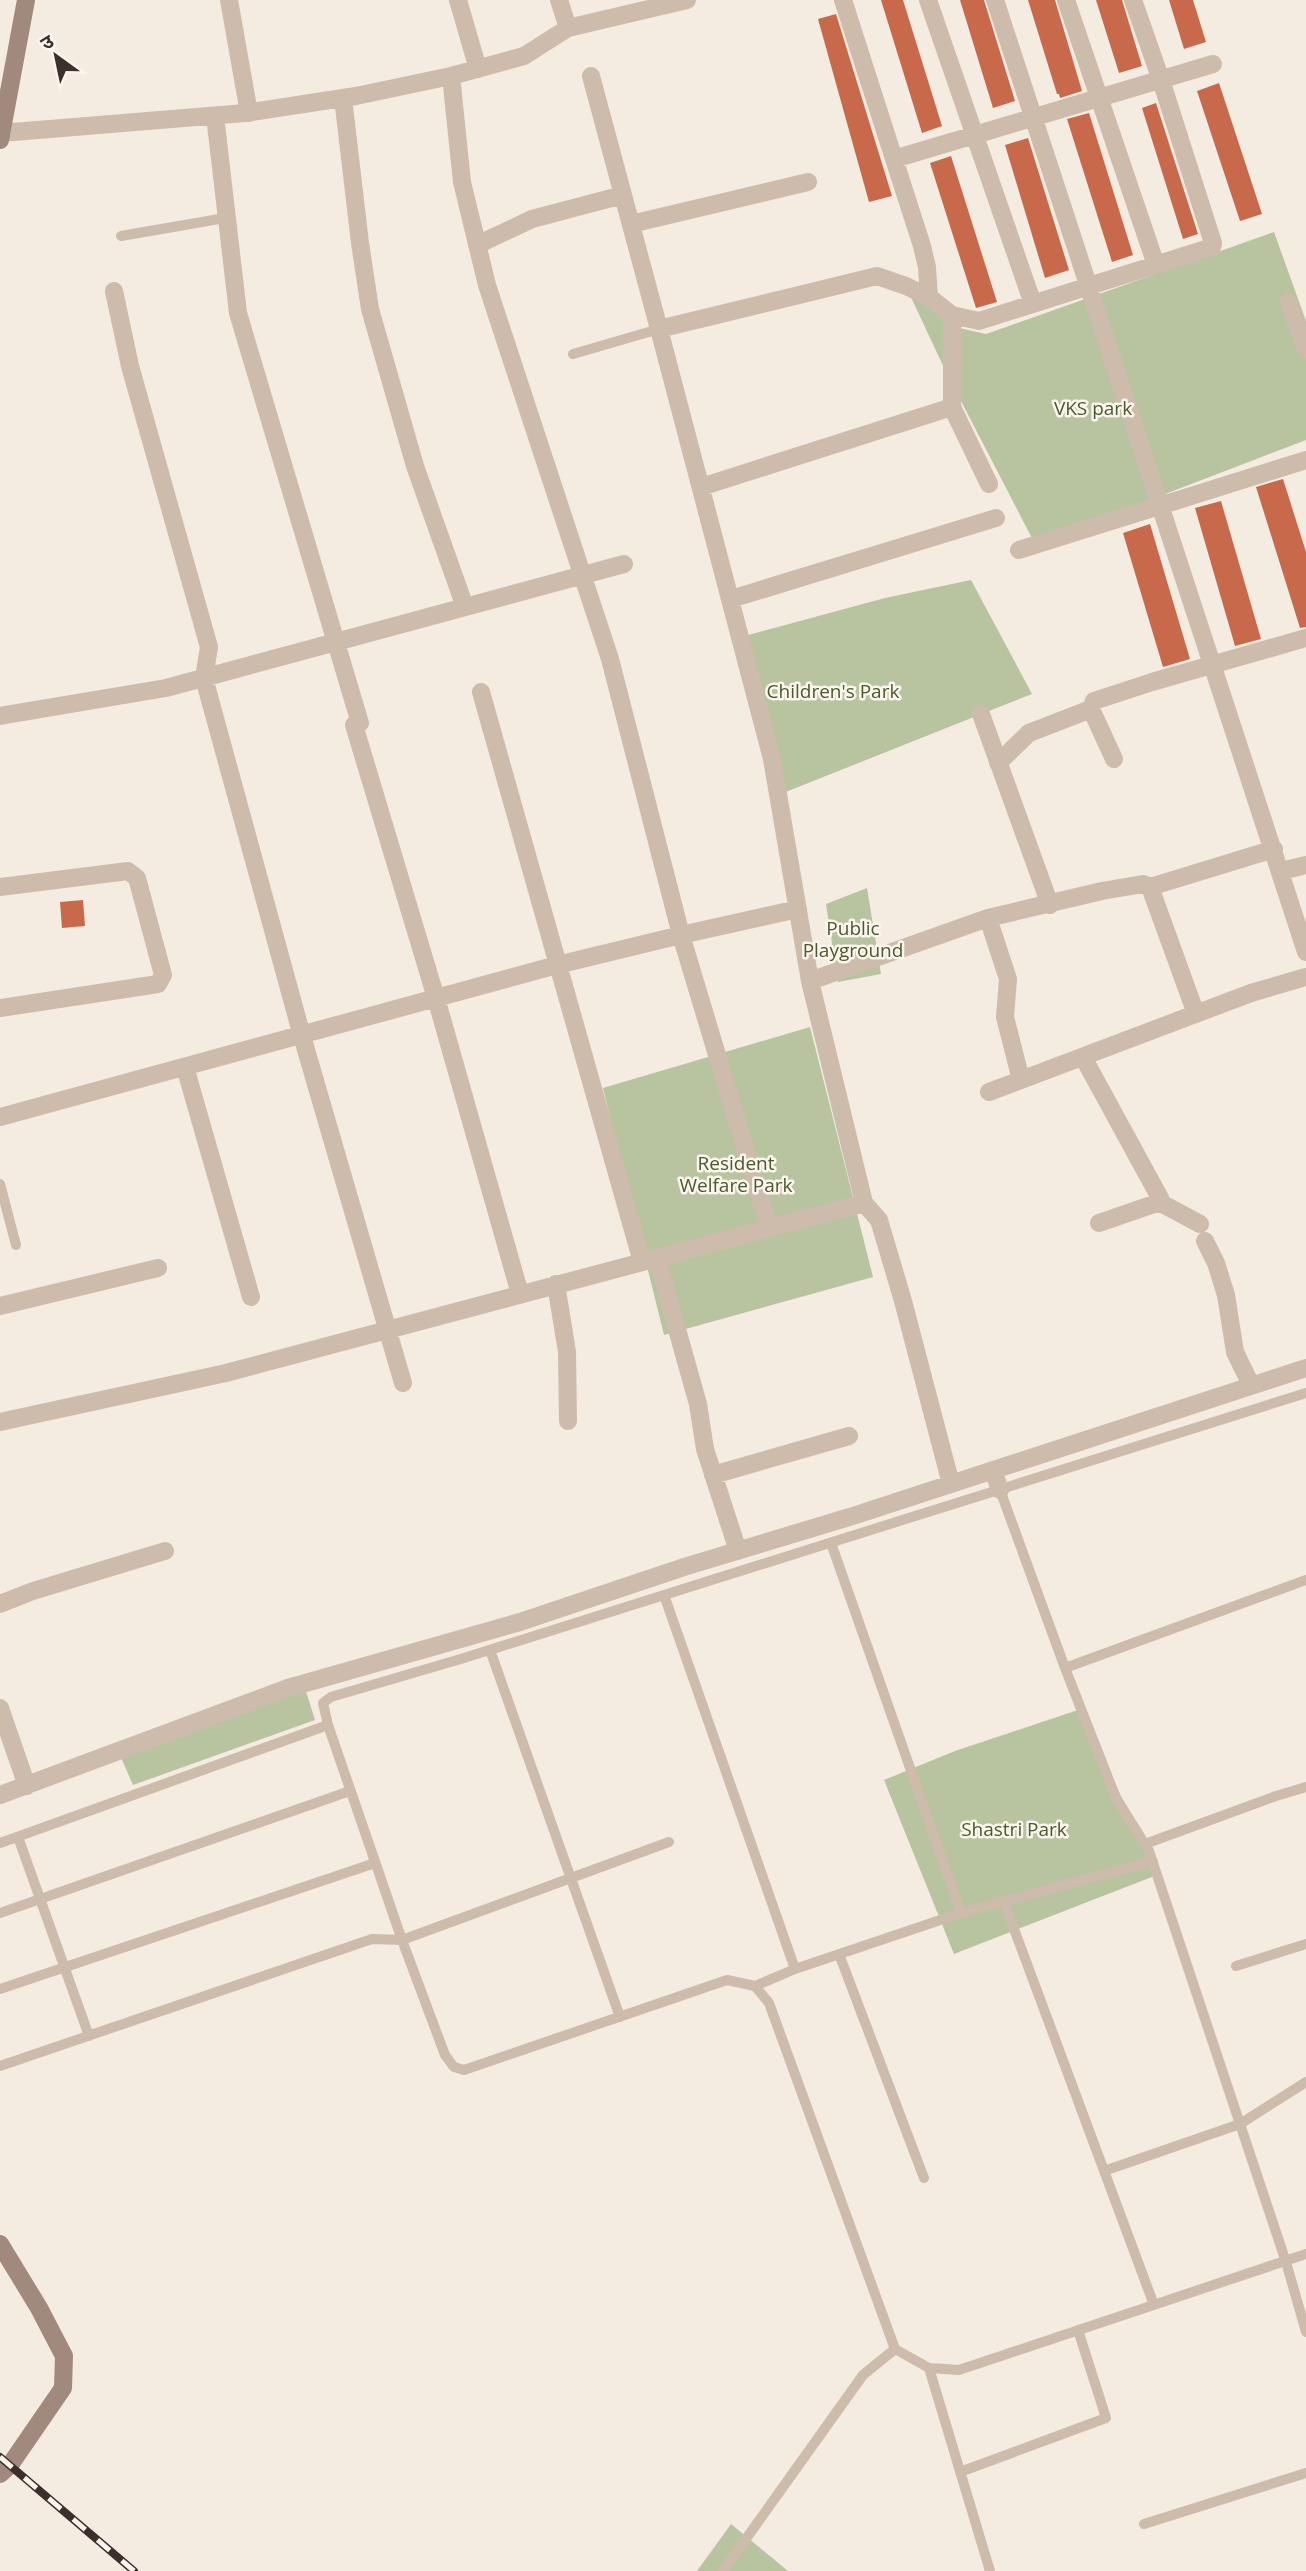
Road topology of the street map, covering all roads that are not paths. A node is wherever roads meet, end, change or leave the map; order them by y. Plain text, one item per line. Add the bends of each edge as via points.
1 (26, 0) edge
2 (229, 0) edge
3 (458, 0) edge
4 (559, 0) edge
5 (687, 0) edge
6 (843, 0) edge
7 (928, 0) edge
8 (995, 0) edge
9 (1066, 0) edge
10 (1133, 0) edge
11 (568, 28) junction
12 (1213, 64) dead end
13 (478, 69) junction
14 (452, 76) junction
15 (591, 76) dead end
16 (1161, 80) junction
17 (344, 99) junction
18 (1100, 99) junction
19 (248, 113) junction
20 (215, 116) junction
21 (1034, 117) junction
22 (974, 134) junction
23 (0, 136) edge
24 (894, 159) junction
25 (808, 182) dead end
26 (623, 195) junction
27 (225, 218) junction
28 (631, 224) junction
29 (121, 236) dead end
30 (477, 245) junction
31 (1156, 265) junction
32 (1089, 286) junction
33 (114, 291) dead end
34 (929, 297) junction
35 (1289, 302) dead end
36 (1033, 304) junction
37 (952, 315) junction
38 (660, 329) junction
39 (1306, 351) edge
40 (573, 354) dead end
41 (952, 407) junction
42 (1306, 460) edge
43 (989, 484) dead end
44 (701, 487) junction
45 (1161, 506) junction
46 (996, 518) dead end
47 (1019, 550) dead end
48 (624, 564) dead end
49 (584, 575) junction
50 (731, 599) junction
51 (465, 607) junction
52 (1306, 638) edge
53 (336, 642) junction
54 (1213, 664) junction
55 (204, 678) junction
56 (481, 692) dead end
57 (1091, 709) junction
58 (981, 714) dead end
59 (0, 716) edge
60 (1114, 759) dead end
61 (998, 763) junction
62 (1274, 849) junction
63 (1306, 865) edge
64 (1281, 871) junction
65 (0, 887) edge
66 (1150, 887) junction
67 (1050, 905) junction
68 (798, 909) junction
69 (988, 918) junction
70 (681, 936) junction
71 (1306, 952) edge
72 (557, 965) junction
73 (1306, 977) edge
74 (810, 981) junction
75 (436, 998) junction
76 (0, 1008) edge
77 (1196, 1014) junction
78 (302, 1036) junction
79 (1083, 1057) junction
80 (185, 1067) junction
81 (1021, 1080) junction
82 (989, 1091) dead end
83 (0, 1117) edge
84 (0, 1184) edge
85 (1159, 1202) junction
86 (864, 1203) junction
87 (1099, 1223) dead end
88 (769, 1228) junction
89 (16, 1245) dead end
90 (649, 1260) junction
91 (158, 1268) dead end
92 (556, 1284) junction
93 (520, 1294) junction
94 (251, 1297) dead end
95 (0, 1306) edge
96 (386, 1330) junction
97 (1306, 1367) edge
98 (402, 1382) dead end
99 (1251, 1385) junction
100 (1306, 1393) edge
101 (568, 1421) dead end
102 (0, 1422) edge
103 (849, 1436) dead end
104 (993, 1470) junction
105 (713, 1475) junction
106 (951, 1484) junction
107 (1000, 1490) junction
108 (831, 1544) junction
109 (165, 1551) dead end
110 (738, 1551) junction
111 (1306, 1580) edge
112 (664, 1595) junction
113 (0, 1604) edge
114 (490, 1650) junction
115 (1065, 1668) junction
116 (0, 1708) edge
117 (328, 1725) junction
118 (27, 1786) junction
119 (1306, 1787) edge
120 (351, 1791) junction
121 (0, 1795) edge
122 (18, 1837) junction
123 (668, 1842) dead end
124 (0, 1843) edge
125 (1145, 1844) junction
126 (1153, 1861) junction
127 (375, 1863) junction
128 (570, 1877) junction
129 (39, 1900) junction
130 (1004, 1902) junction
131 (0, 1913) edge
132 (961, 1913) junction
133 (402, 1940) junction
134 (1306, 1944) edge
135 (839, 1954) junction
136 (1236, 1966) dead end
137 (64, 1967) junction
138 (795, 1969) junction
139 (755, 1986) junction
140 (0, 1989) edge
141 (620, 2017) junction
142 (89, 2036) junction
143 (0, 2066) edge
144 (1306, 2082) edge
145 (1240, 2124) junction
146 (1104, 2171) junction
147 (924, 2178) dead end
148 (0, 2244) edge
149 (1306, 2254) edge
150 (1286, 2262) junction
151 (1154, 2305) junction
152 (1079, 2330) junction
153 (1306, 2332) edge
154 (895, 2349) junction
155 (929, 2368) junction
156 (961, 2472) junction
157 (1306, 2473) edge
158 (0, 2474) edge
159 (1144, 2524) dead end
160 (723, 2571) edge
161 (990, 2571) edge

1 - 23 main road
2 - 19 street
3 - 13 street
4 - 11 street
5 - 11 street
6 - 24 street
7 - 22 street
8 - 21 street
9 - 18 street
10 - 16 street
11 - 13 street via 524,56
12 - 16 street
13 - 14 street
14 - 17 street
14 - 30 street via 462,182
15 - 26 street
16 - 18 street
16 - 31 street via 1213,243 1205,250
17 - 19 street
17 - 51 street via 370,309 415,466
18 - 21 street
18 - 31 street
19 - 20 street
20 - 23 street
20 - 27 street
21 - 22 street
21 - 32 street
22 - 24 street
22 - 36 street
24 - 34 street via 922,246
25 - 28 street
26 - 28 street
26 - 30 street via 533,219
27 - 29 lane
27 - 53 street via 238,313
28 - 38 street
30 - 49 street
31 - 32 street
32 - 36 street
32 - 45 street
33 - 55 street via 130,366 209,647
34 - 37 street
34 - 38 street via 877,276
35 - 39 street
36 - 37 street via 979,321
37 - 41 street
38 - 40 lane
38 - 44 street
41 - 43 street
41 - 44 street
42 - 45 street
44 - 50 street
45 - 47 street
45 - 54 street
46 - 50 street
48 - 49 street
49 - 51 street
49 - 70 street via 611,659
50 - 68 street via 772,759
51 - 53 street
52 - 54 street
53 - 55 street
53 - 75 street
54 - 57 street via 1094,701
54 - 62 street
55 - 59 street
55 - 78 street
56 - 72 street
57 - 60 street
57 - 61 street via 1029,733
58 - 61 street
61 - 67 street
62 - 64 street
62 - 66 street
63 - 64 street
64 - 71 street
65 - 76 street via 133,873 163,975 158,984
66 - 67 street via 1143,884 1102,891
66 - 77 street
67 - 69 street
68 - 70 street
68 - 74 street
69 - 74 street
69 - 81 street via 1008,979 1005,1017
70 - 72 street
70 - 88 street
72 - 75 street
72 - 90 street
73 - 77 street
74 - 86 street
75 - 78 street
75 - 93 street
77 - 79 street
78 - 80 street
78 - 96 street
79 - 81 street
79 - 85 street via 1160,1195
80 - 83 street
80 - 94 street
81 - 82 street
84 - 89 lane
85 - 87 street
85 - 99 street via 1203,1232 1226,1295 1234,1352
86 - 88 street
86 - 106 street via 879,1220
88 - 90 street
90 - 92 street
90 - 105 street via 698,1404
91 - 95 street
92 - 93 street
92 - 101 street via 568,1352
93 - 96 street
96 - 98 street
96 - 102 street via 226,1373
97 - 99 street
99 - 104 street
100 - 107 lane
103 - 105 street
104 - 106 street
104 - 107 street
105 - 110 street
106 - 110 street
107 - 108 lane
107 - 115 lane
108 - 112 lane
108 - 132 lane
109 - 113 street
110 - 118 street via 520,1622 288,1688
111 - 115 lane
112 - 114 lane
112 - 138 lane
114 - 117 lane via 331,1697 323,1703
114 - 128 lane
115 - 125 lane via 1116,1798
116 - 118 street
117 - 120 lane
117 - 122 lane
118 - 121 street
119 - 125 lane
120 - 127 lane
120 - 129 lane
122 - 124 lane
122 - 129 lane
123 - 128 lane
125 - 126 lane
126 - 130 lane
126 - 145 lane
127 - 133 lane
127 - 137 lane
128 - 133 lane
128 - 141 lane
129 - 131 lane
129 - 137 lane
130 - 132 lane
130 - 146 lane
132 - 135 lane
133 - 141 lane via 445,2055 454,2067 464,2070
133 - 142 lane via 372,1939
134 - 136 lane
135 - 138 lane
135 - 147 lane
137 - 140 lane
137 - 142 lane
138 - 139 lane
139 - 141 lane via 727,1980
139 - 154 lane via 769,2003
142 - 143 lane
144 - 145 lane
145 - 146 lane
145 - 150 lane
146 - 151 lane
148 - 158 main road via 64,2356 63,2388
149 - 150 lane
150 - 151 lane
150 - 153 lane
151 - 152 lane
152 - 155 lane via 959,2370
152 - 156 lane via 1106,2417
154 - 155 lane
154 - 160 lane via 863,2375
155 - 156 lane
156 - 161 lane
157 - 159 lane

